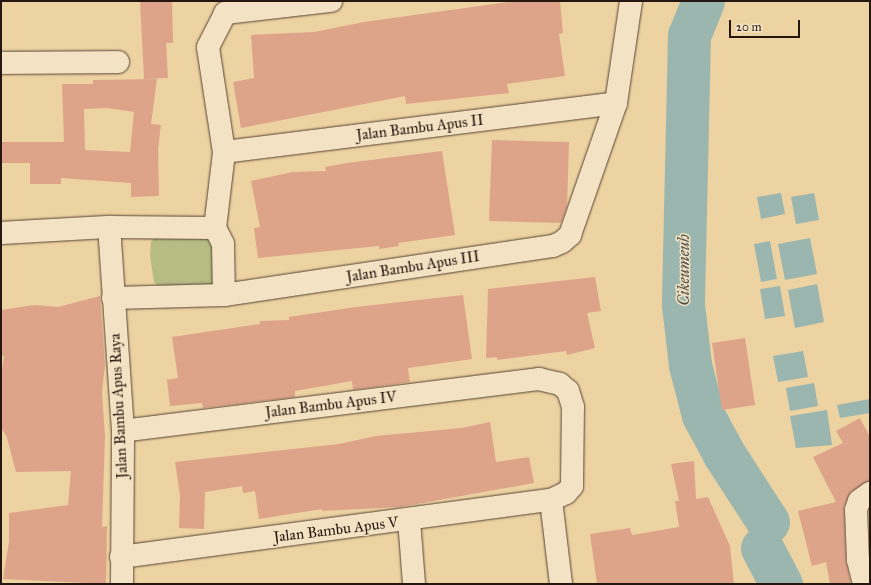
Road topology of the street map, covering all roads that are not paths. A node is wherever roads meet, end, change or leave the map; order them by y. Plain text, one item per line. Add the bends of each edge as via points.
1 (331, 1) edge
2 (631, 1) edge
3 (118, 62) dead end
4 (1, 63) edge
5 (616, 103) junction
6 (224, 152) junction
7 (109, 227) junction
8 (215, 228) junction
9 (1, 233) edge
10 (224, 295) junction
11 (113, 298) junction
12 (123, 431) junction
13 (870, 493) edge
14 (551, 500) junction
15 (410, 520) junction
16 (122, 557) junction
17 (122, 584) edge
18 (414, 584) edge
19 (561, 584) edge
20 (864, 584) edge

1 - 6 street via 226,13 208,47
2 - 5 street, Jalan Bambu Apus III
3 - 4 street
5 - 6 street, Jalan Bambu Apus II
5 - 10 street, Jalan Bambu Apus III via 570,235 562,242 553,246
6 - 8 street
7 - 8 street
7 - 9 street
7 - 11 street, Jalan Bambu Apus Raya
8 - 10 street via 223,244
10 - 11 street, Jalan Bambu Apus III
11 - 12 street, Jalan Bambu Apus Raya
12 - 14 street, Jalan Bambu Apus IV via 539,379 560,384 568,391 574,407 572,486 566,493
12 - 16 street, Jalan Bambu Apus Raya
13 - 20 street via 859,501 856,510 858,560
14 - 15 street, Jalan Bambu Apus V
14 - 19 street
15 - 16 street, Jalan Bambu Apus V
15 - 18 street
16 - 17 street, Jalan Bambu Apus Raya

